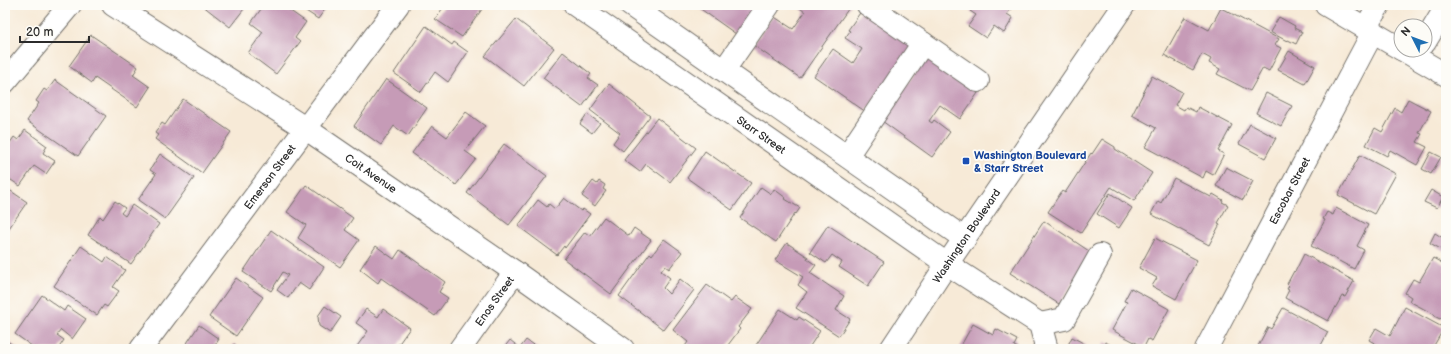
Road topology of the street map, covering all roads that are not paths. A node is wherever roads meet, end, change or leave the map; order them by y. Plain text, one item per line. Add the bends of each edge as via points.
1 (70, 5) edge
2 (113, 5) edge
3 (398, 5) edge
4 (575, 5) edge
5 (630, 5) edge
6 (768, 5) edge
7 (868, 5) edge
8 (1124, 5) edge
9 (1326, 5) edge
10 (1379, 5) edge
11 (1446, 7) edge
12 (1433, 24) edge
13 (1369, 30) junction
14 (1393, 41) edge
15 (923, 43) junction
16 (1424, 58) edge
17 (724, 70) junction
18 (1446, 75) edge
19 (978, 81) dead end
20 (5, 82) edge
21 (305, 128) junction
22 (848, 156) junction
23 (965, 239) junction
24 (1100, 255) dead end
25 (947, 264) junction
26 (515, 272) junction
27 (1040, 324) junction
28 (141, 349) edge
29 (460, 349) edge
30 (622, 349) edge
31 (891, 349) edge
32 (1044, 349) edge
33 (1206, 349) edge

1 - 20 street
2 - 21 street, Coit Avenue
3 - 21 street, Emerson Street
4 - 25 street, Starr Street
5 - 17 street
6 - 17 street
7 - 15 street
8 - 23 street, Washington Boulevard
9 - 13 street
10 - 13 street, Escobar Street
11 - 12 street
13 - 14 street
13 - 33 street, Escobar Street
15 - 19 street
15 - 22 street
16 - 18 street
17 - 22 street
21 - 26 street, Coit Avenue
21 - 28 street, Emerson Street
22 - 23 street
23 - 25 street, Washington Boulevard
24 - 27 street via 1064,319
25 - 27 street, Starr Street
25 - 31 street, Washington Boulevard
26 - 29 street, Enos Street
26 - 30 street, Coit Avenue
27 - 32 street via 1046,346

